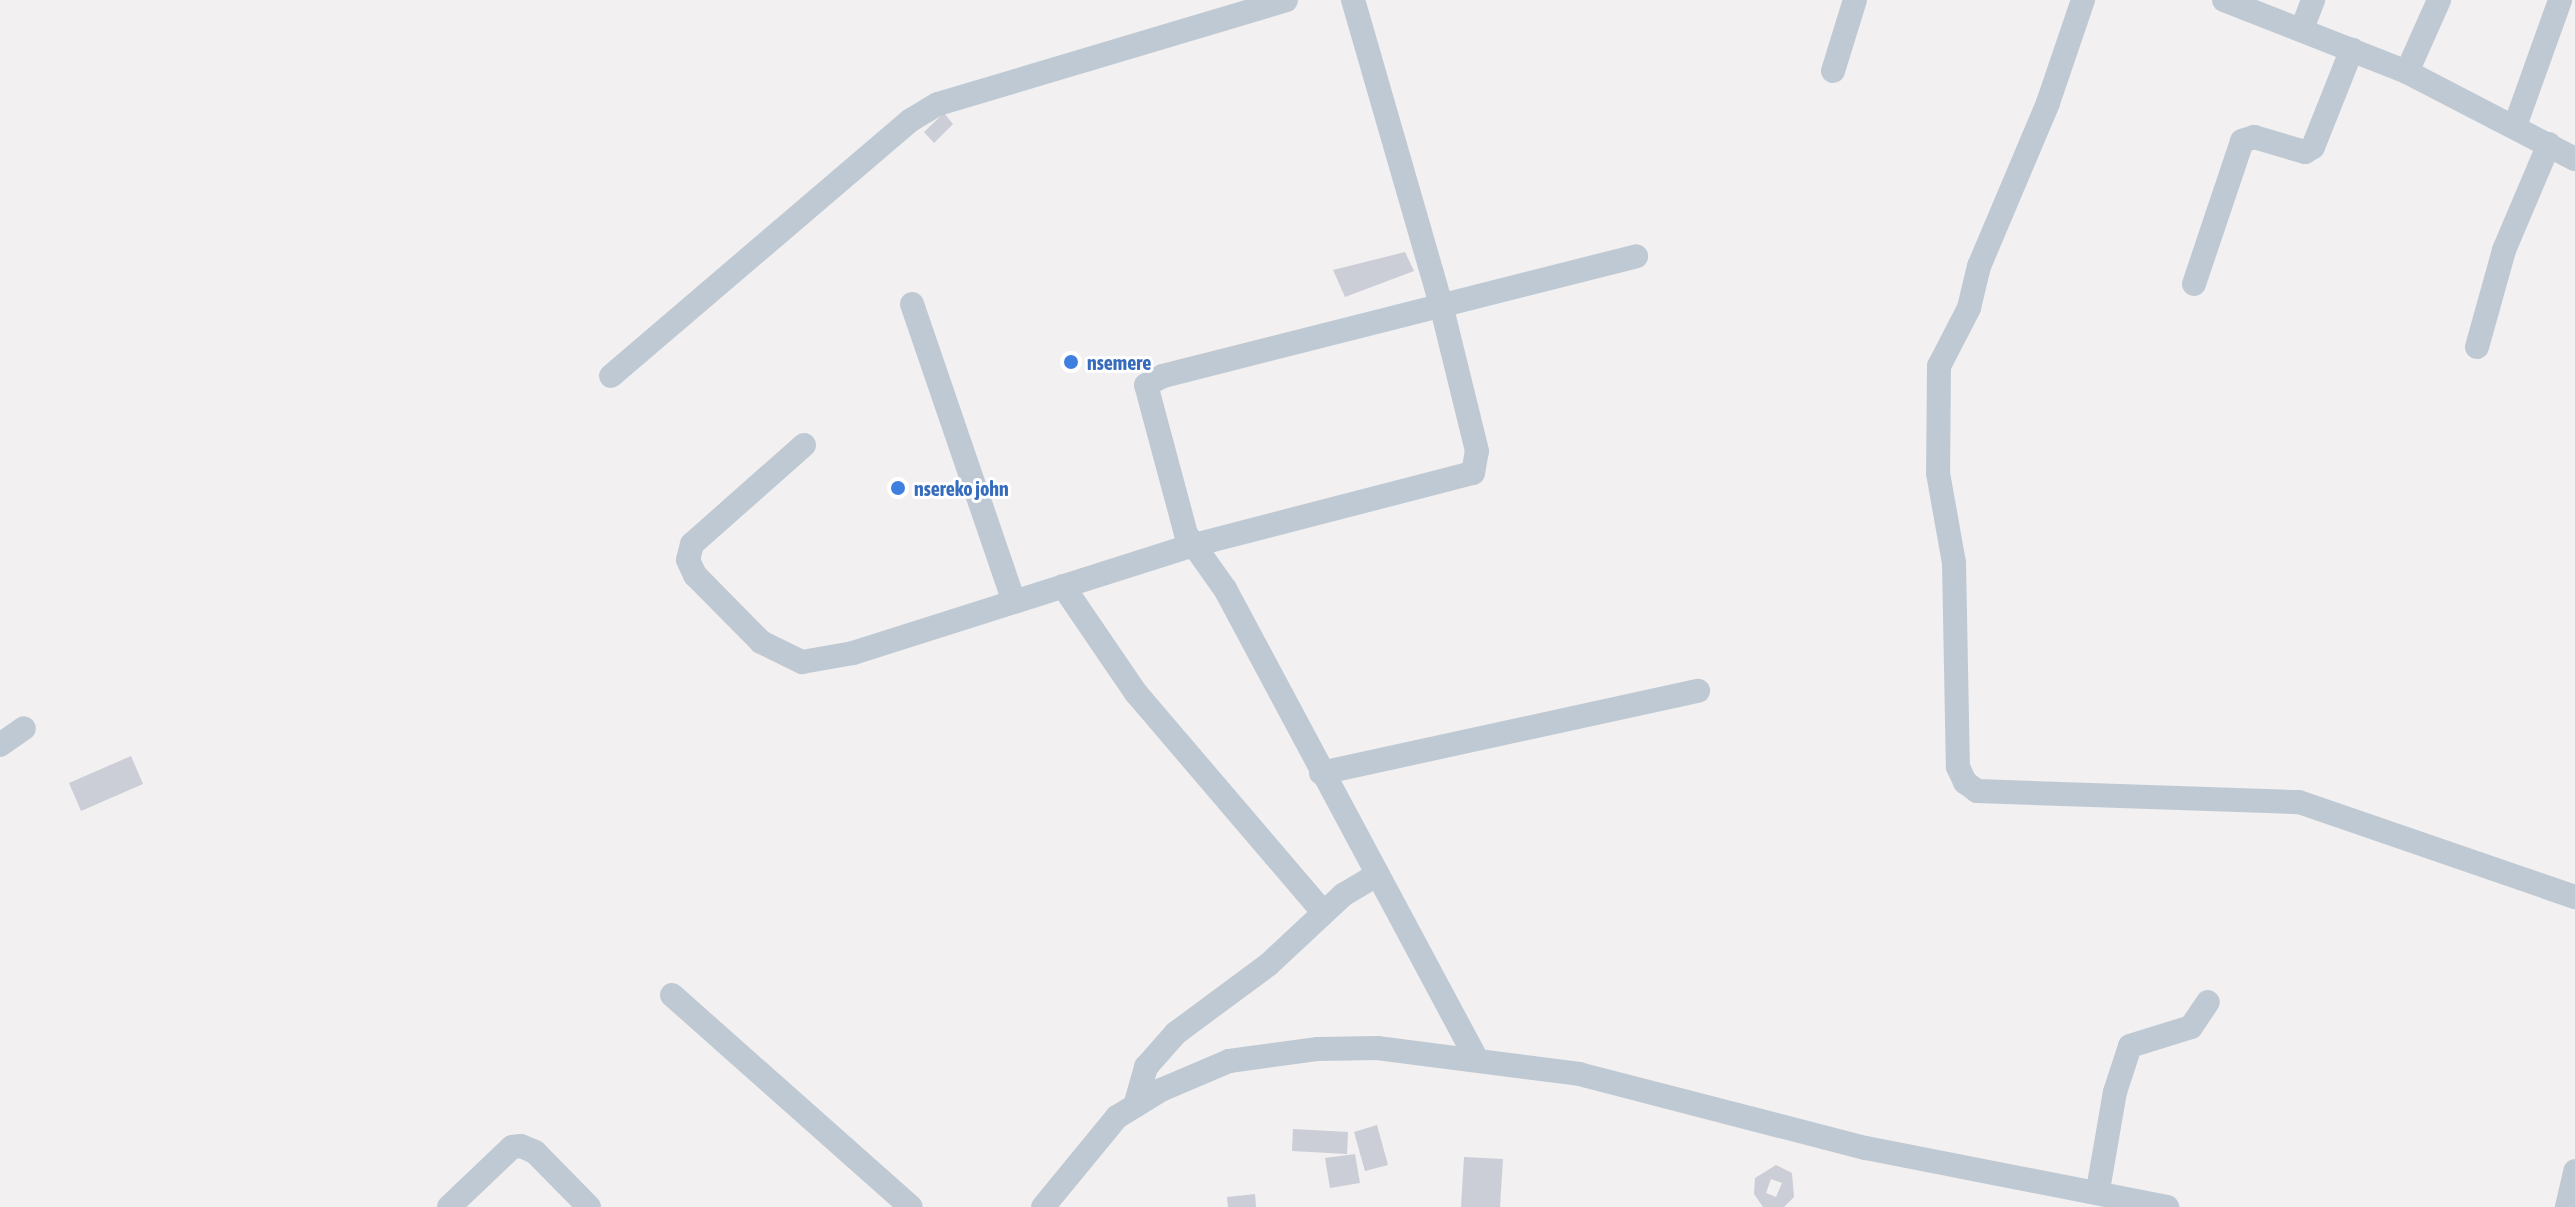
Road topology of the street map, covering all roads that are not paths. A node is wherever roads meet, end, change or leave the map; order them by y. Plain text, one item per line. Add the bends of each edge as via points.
1 (1286, 0) edge
2 (1353, 0) edge
3 (1855, 0) edge
4 (2083, 0) edge
5 (2224, 0) edge
6 (2313, 0) edge
7 (2439, 0) edge
8 (2560, 0) edge
9 (2302, 29) junction
10 (2352, 49) junction
11 (1833, 71) dead end
12 (2407, 72) junction
13 (2515, 126) junction
14 (2549, 144) junction
15 (2575, 159) edge
16 (1636, 256) dead end
17 (2194, 284) dead end
18 (912, 304) dead end
19 (1442, 308) junction
20 (2477, 347) dead end
21 (611, 376) dead end
22 (804, 445) dead end
23 (1194, 545) junction
24 (1063, 586) junction
25 (1014, 602) junction
26 (1698, 691) dead end
27 (24, 728) dead end
28 (0, 745) edge
29 (1321, 773) junction
30 (1376, 875) junction
31 (2575, 897) edge
32 (1323, 912) junction
33 (672, 995) dead end
34 (2208, 1002) dead end
35 (1476, 1058) junction
36 (1135, 1106) junction
37 (2575, 1171) edge
38 (2098, 1190) junction
39 (449, 1207) edge
40 (589, 1207) edge
41 (911, 1207) edge
42 (1043, 1207) edge
43 (2167, 1207) edge
44 (2567, 1207) edge

1 - 21 street via 938,104 911,120
2 - 19 street
3 - 11 street
4 - 31 street via 2048,103 1979,266 1969,308 1939,366 1938,473 1954,563 1958,767 1965,782 1977,791 2299,802
5 - 9 street
6 - 9 street
7 - 12 street
8 - 13 street
9 - 10 street
10 - 12 street
10 - 17 street via 2313,147 2305,152 2254,137 2242,141
12 - 13 street
13 - 14 street
14 - 15 street
14 - 20 street via 2504,250
16 - 19 street
18 - 25 street
19 - 23 street via 1477,451 1473,473
19 - 23 street via 1163,376 1146,385 1179,517
22 - 25 street via 689,552 695,575 761,642 802,662 826,660
23 - 24 street
23 - 29 street via 1225,589
24 - 25 street
24 - 32 street via 1136,693
26 - 29 street
27 - 28 street
29 - 30 street
30 - 32 street
30 - 35 street
32 - 36 street via 1268,965 1159,1050 1140,1080
33 - 41 street
34 - 38 street via 2191,1027 2130,1046 2115,1092
35 - 36 street via 1377,1048 1269,1053 1229,1061
35 - 38 street via 1579,1074 1866,1148
36 - 42 street via 1105,1129
37 - 44 street
38 - 43 street
39 - 40 street via 512,1147 521,1146 535,1152

